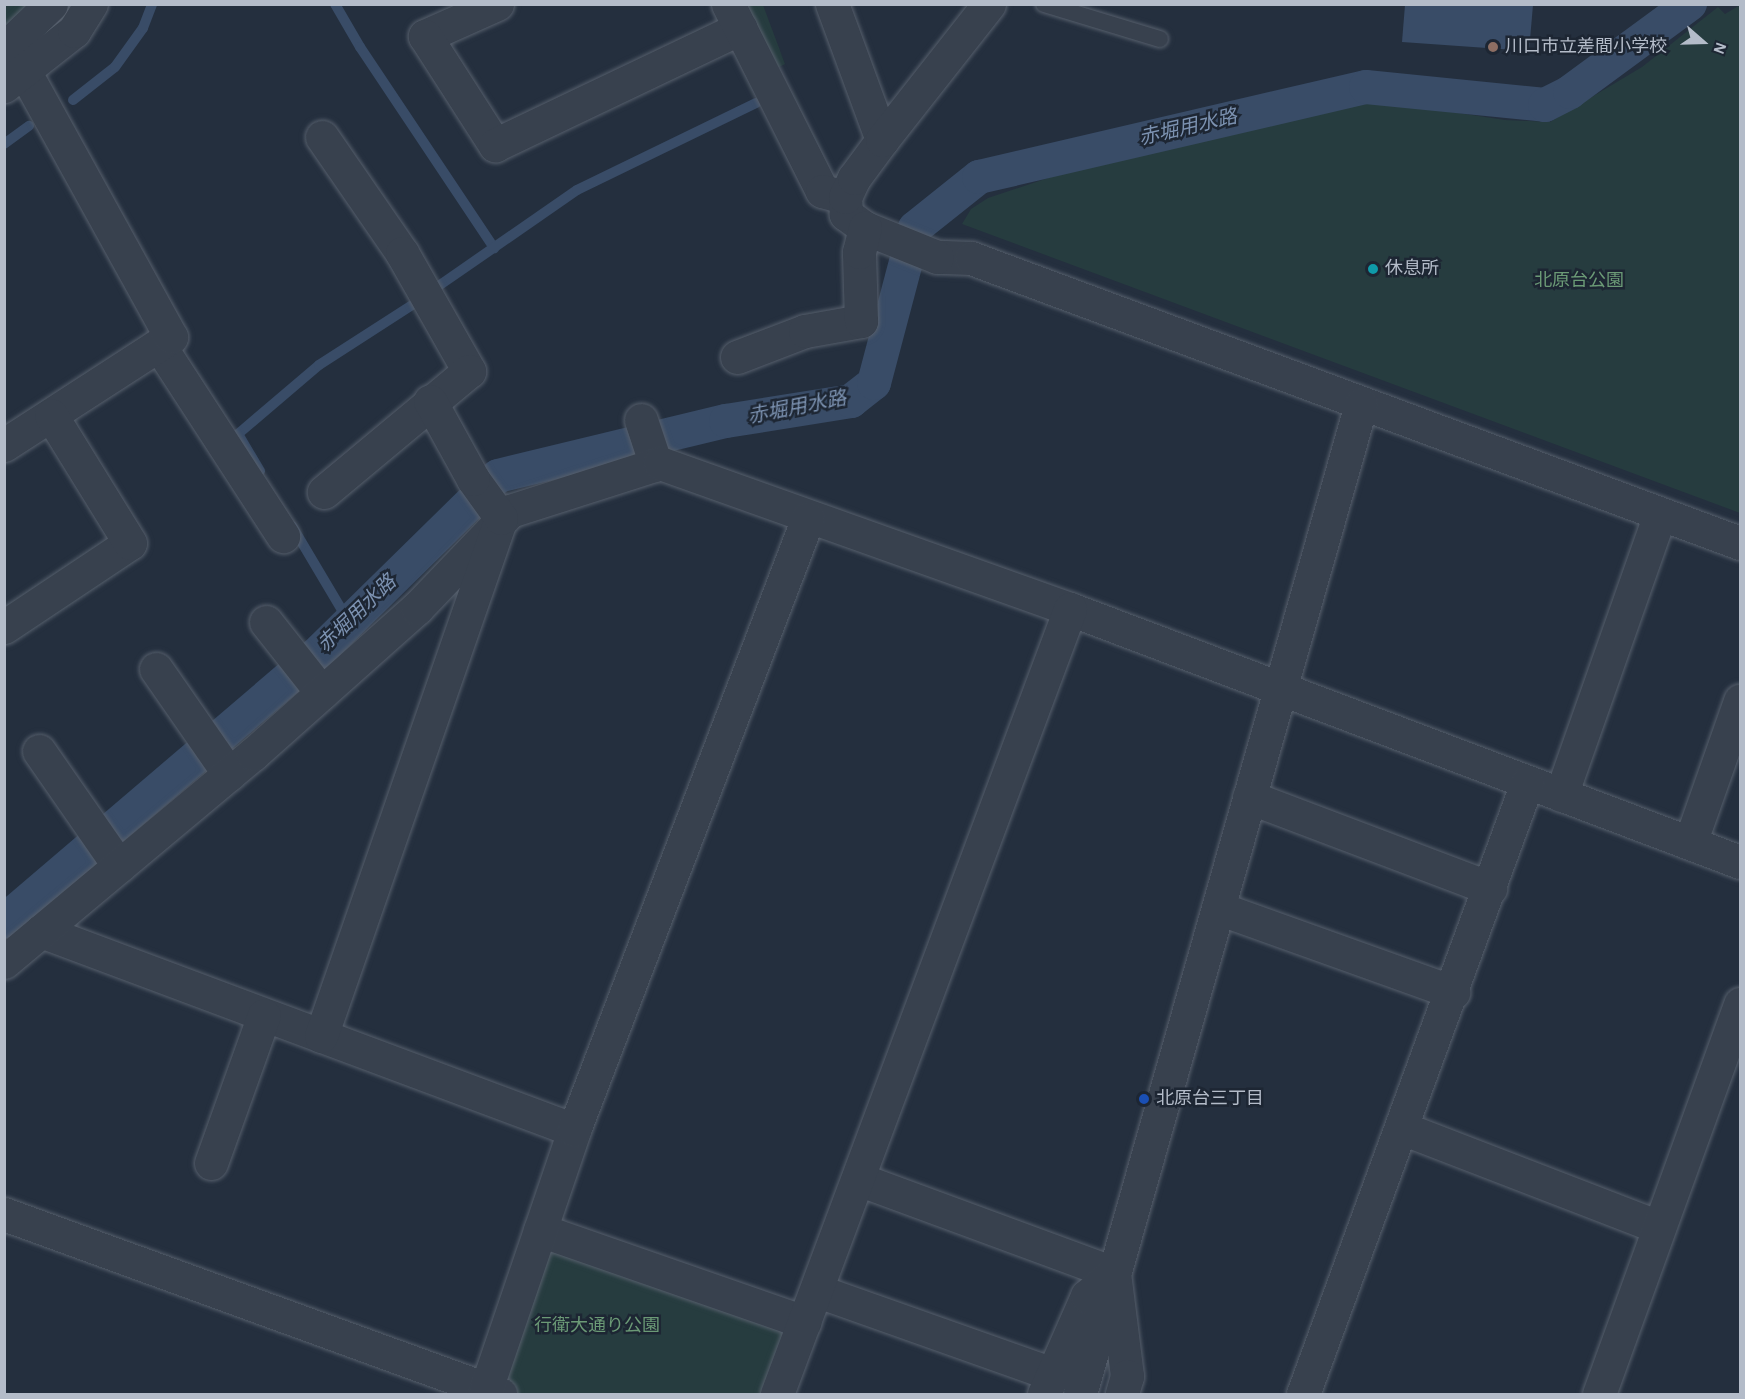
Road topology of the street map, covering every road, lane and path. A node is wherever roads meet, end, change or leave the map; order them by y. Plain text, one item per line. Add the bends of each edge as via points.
1 (51, 4) edge
2 (92, 4) edge
3 (497, 4) edge
4 (832, 4) edge
5 (989, 4) edge
6 (1044, 4) edge
7 (734, 16) edge
8 (1160, 39) dead end
9 (11, 69) edge
10 (322, 137) dead end
11 (882, 140) junction
12 (845, 198) junction
13 (877, 233) junction
14 (159, 345) junction
15 (737, 357) dead end
16 (430, 401) junction
17 (1361, 404) junction
18 (51, 415) junction
19 (4, 445) edge
20 (324, 492) dead end
21 (488, 499) junction
22 (1660, 514) junction
23 (808, 518) junction
24 (283, 536) dead end
25 (1740, 543) edge
26 (1070, 609) junction
27 (266, 622) dead end
28 (4, 627) edge
29 (156, 669) dead end
30 (309, 675) junction
31 (1280, 687) junction
32 (1740, 701) edge
33 (39, 751) dead end
34 (215, 756) junction
35 (1527, 783) junction
36 (1561, 795) junction
37 (1249, 796) junction
38 (1690, 843) junction
39 (108, 849) junction
40 (1740, 862) edge
41 (1490, 888) junction
42 (1218, 908) junction
43 (41, 931) junction
44 (4, 962) edge
45 (1453, 992) junction
46 (1740, 1004) edge
47 (264, 1015) junction
48 (321, 1036) junction
49 (1402, 1128) junction
50 (574, 1130) junction
51 (212, 1163) dead end
52 (858, 1179) junction
53 (4, 1214) edge
54 (1659, 1227) junction
55 (540, 1230) junction
56 (1114, 1273) junction
57 (818, 1291) junction
58 (804, 1322) junction
59 (1047, 1384) edge
60 (493, 1392) edge
61 (1081, 1393) edge
62 (777, 1395) edge
63 (1122, 1395) edge
64 (1303, 1395) edge
65 (1599, 1395) edge

1 - 9 street
2 - 9 street via 74,31
3 - 7 street via 425,36 495,146
4 - 11 street
5 - 11 street
6 - 8 lane
7 - 12 street via 822,191
9 - 14 street via 171,337
10 - 16 street via 402,253 469,371
11 - 12 street via 854,178
12 - 13 street via 846,214
13 - 15 street via 859,252 861,321 805,331
13 - 17 street via 937,257 971,258
14 - 18 street
14 - 24 street
16 - 20 street
16 - 21 street
17 - 22 street
17 - 31 street
18 - 19 street
18 - 28 street via 130,543
21 - 23 street via 510,511 649,444
21 - 30 street via 417,608
21 - 48 street
22 - 25 street
22 - 36 street
23 - 26 street
23 - 50 street
26 - 31 street
26 - 52 street
27 - 30 street
29 - 34 street
30 - 34 street
31 - 35 street
31 - 37 street
32 - 38 street
33 - 39 street
34 - 39 street
35 - 36 street
35 - 41 street
36 - 38 street
37 - 41 street
37 - 42 street
38 - 40 street
39 - 43 street
41 - 45 street
42 - 45 street
42 - 56 street
43 - 44 street
43 - 47 street
45 - 49 street
46 - 54 street
47 - 48 street
47 - 51 street
48 - 50 street
49 - 54 street
49 - 64 street
50 - 55 street
52 - 56 street
52 - 57 street
53 - 60 street
54 - 65 street
55 - 58 street
55 - 60 street
56 - 59 street via 1087,1296
56 - 61 street
56 - 63 street via 1127,1376
57 - 58 street
57 - 59 street
58 - 62 street

